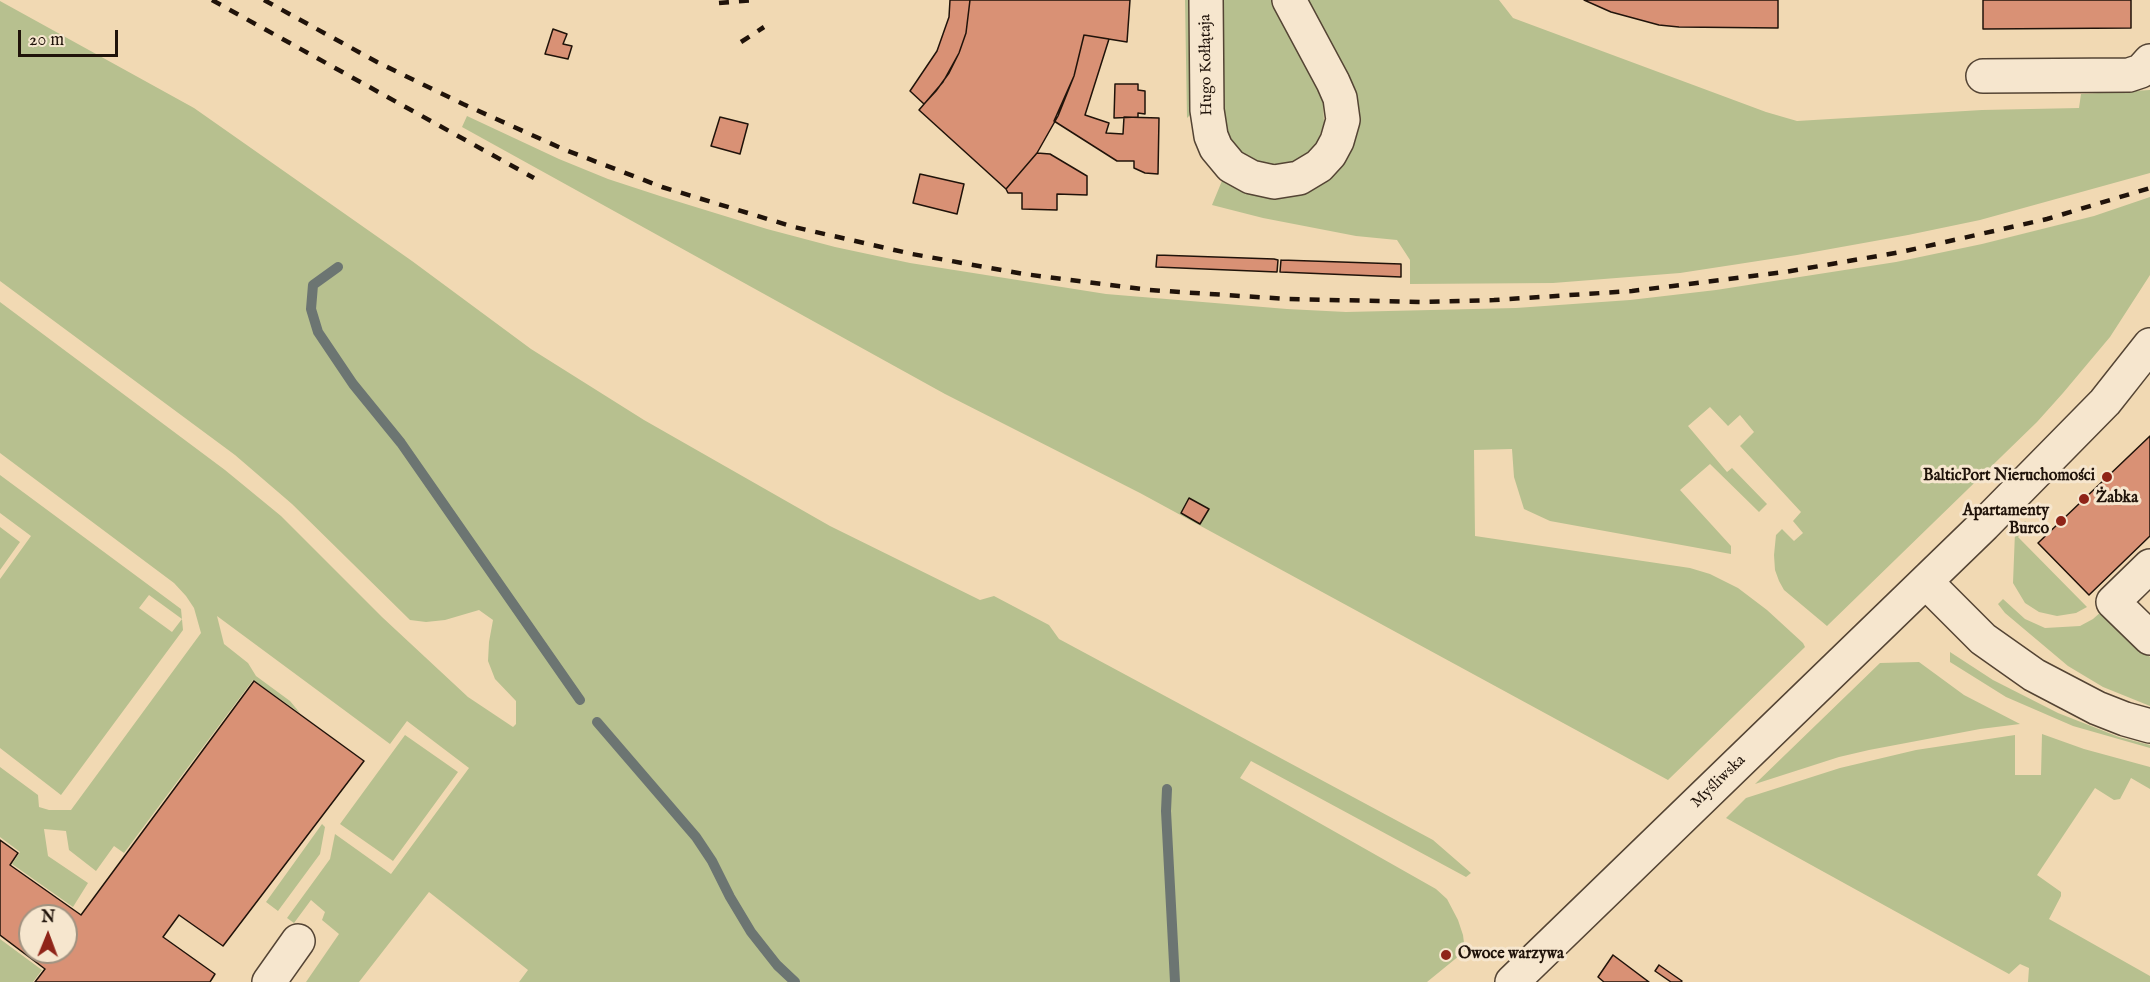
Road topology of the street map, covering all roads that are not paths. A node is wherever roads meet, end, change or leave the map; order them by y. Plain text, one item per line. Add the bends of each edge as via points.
1 (1206, 0) edge
2 (1289, 0) edge
3 (2150, 61) edge
4 (1983, 76) dead end
5 (2150, 345) edge
6 (2150, 566) edge
7 (1926, 582) junction
8 (2150, 638) edge
9 (2150, 726) edge
10 (298, 941) dead end
11 (269, 982) edge
12 (1512, 982) edge

1 - 2 street, Hugo Kołłątaja via 1207,110 1211,136 1231,166 1251,177 1274,182 1299,178 1319,166 1337,141 1343,120 1334,82
3 - 4 street via 2141,71 2129,75
5 - 7 street, Myśliwska via 2105,402
6 - 8 street via 2114,602
7 - 9 street via 1983,639 2011,660 2097,708
7 - 12 street, Myśliwska
10 - 11 street

